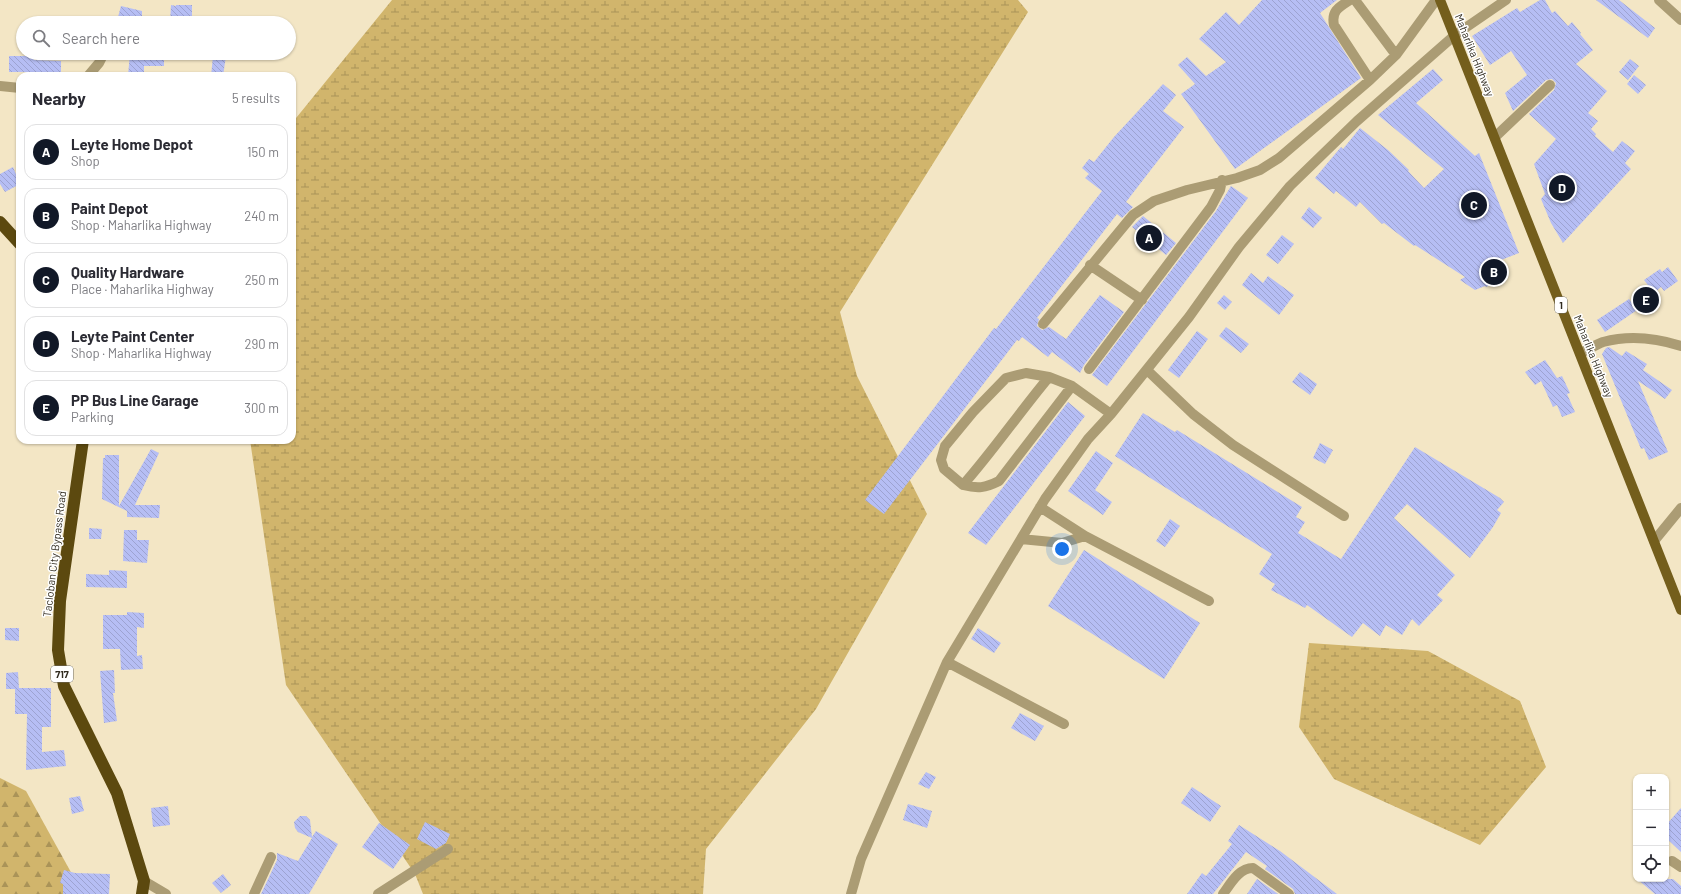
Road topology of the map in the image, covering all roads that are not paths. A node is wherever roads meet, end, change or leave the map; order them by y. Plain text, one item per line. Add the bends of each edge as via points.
1 (1350, 0) edge
2 (1355, 0) edge
3 (1436, 0) edge
4 (1440, 0) edge
5 (1506, 0) edge
6 (1659, 0) edge
7 (1681, 20) edge
8 (1455, 35) junction
9 (1396, 55) junction
10 (100, 60) edge
11 (91, 72) edge
12 (1370, 80) junction
13 (1550, 85) dead end
14 (0, 86) edge
15 (16, 88) edge
16 (1495, 138) junction
17 (1222, 180) junction
18 (0, 222) edge
19 (16, 240) edge
20 (1090, 265) junction
21 (1142, 300) junction
22 (1044, 324) dead end
23 (1681, 346) edge
24 (1580, 353) junction
25 (1090, 369) dead end
26 (1147, 370) junction
27 (1049, 377) junction
28 (1072, 386) junction
29 (1112, 414) junction
30 (82, 444) edge
31 (963, 485) junction
32 (1040, 507) junction
33 (1681, 508) edge
34 (1344, 516) dead end
35 (1084, 536) junction
36 (1021, 539) junction
37 (1654, 541) junction
38 (1209, 601) dead end
39 (1681, 610) edge
40 (947, 662) junction
41 (1064, 724) dead end
42 (448, 849) dead end
43 (271, 857) dead end
44 (1672, 861) dead end
45 (1681, 867) edge
46 (144, 881) junction
47 (142, 894) edge
48 (166, 894) edge
49 (254, 894) edge
50 (378, 894) edge
51 (851, 894) edge
52 (1223, 894) edge
53 (1289, 894) edge

1 - 12 street via 1336,9 1332,18
2 - 9 street
3 - 9 street
4 - 8 main road, Maharlika Highway / 1
5 - 8 street
6 - 7 street
8 - 16 main road, Maharlika Highway / 1
8 - 26 street via 1357,121 1290,186 1239,246 1189,317
9 - 12 street
10 - 11 street
12 - 17 street via 1279,158 1260,170
13 - 16 street
14 - 15 street
16 - 24 main road, Maharlika Highway / 1
17 - 20 street via 1154,201 1133,215
17 - 21 street via 1211,207
18 - 19 highway
20 - 21 street
20 - 22 street
21 - 25 street
23 - 24 street via 1660,339 1626,338 1602,342
24 - 37 main road, Maharlika Highway / 1
26 - 29 street
26 - 34 street via 1193,414 1233,445
27 - 28 street
27 - 31 street
27 - 31 street via 1026,373 1006,378 944,446 941,460 944,469
28 - 29 street
28 - 31 street via 999,481 986,488 977,489
29 - 32 street via 1088,439
30 - 46 highway, Tacloban City Bypass Road / 717 via 60,601 58,650 64,686 117,793
32 - 35 street
32 - 36 street
33 - 37 street
35 - 36 street via 1062,543
35 - 38 street
36 - 40 street
37 - 39 main road, Maharlika Highway / 1
40 - 41 street
40 - 51 street via 861,859
42 - 50 street
43 - 49 street
44 - 45 street
46 - 47 highway, Tacloban City Bypass Road / 717
46 - 48 street
52 - 53 street via 1240,872 1247,868 1253,868

